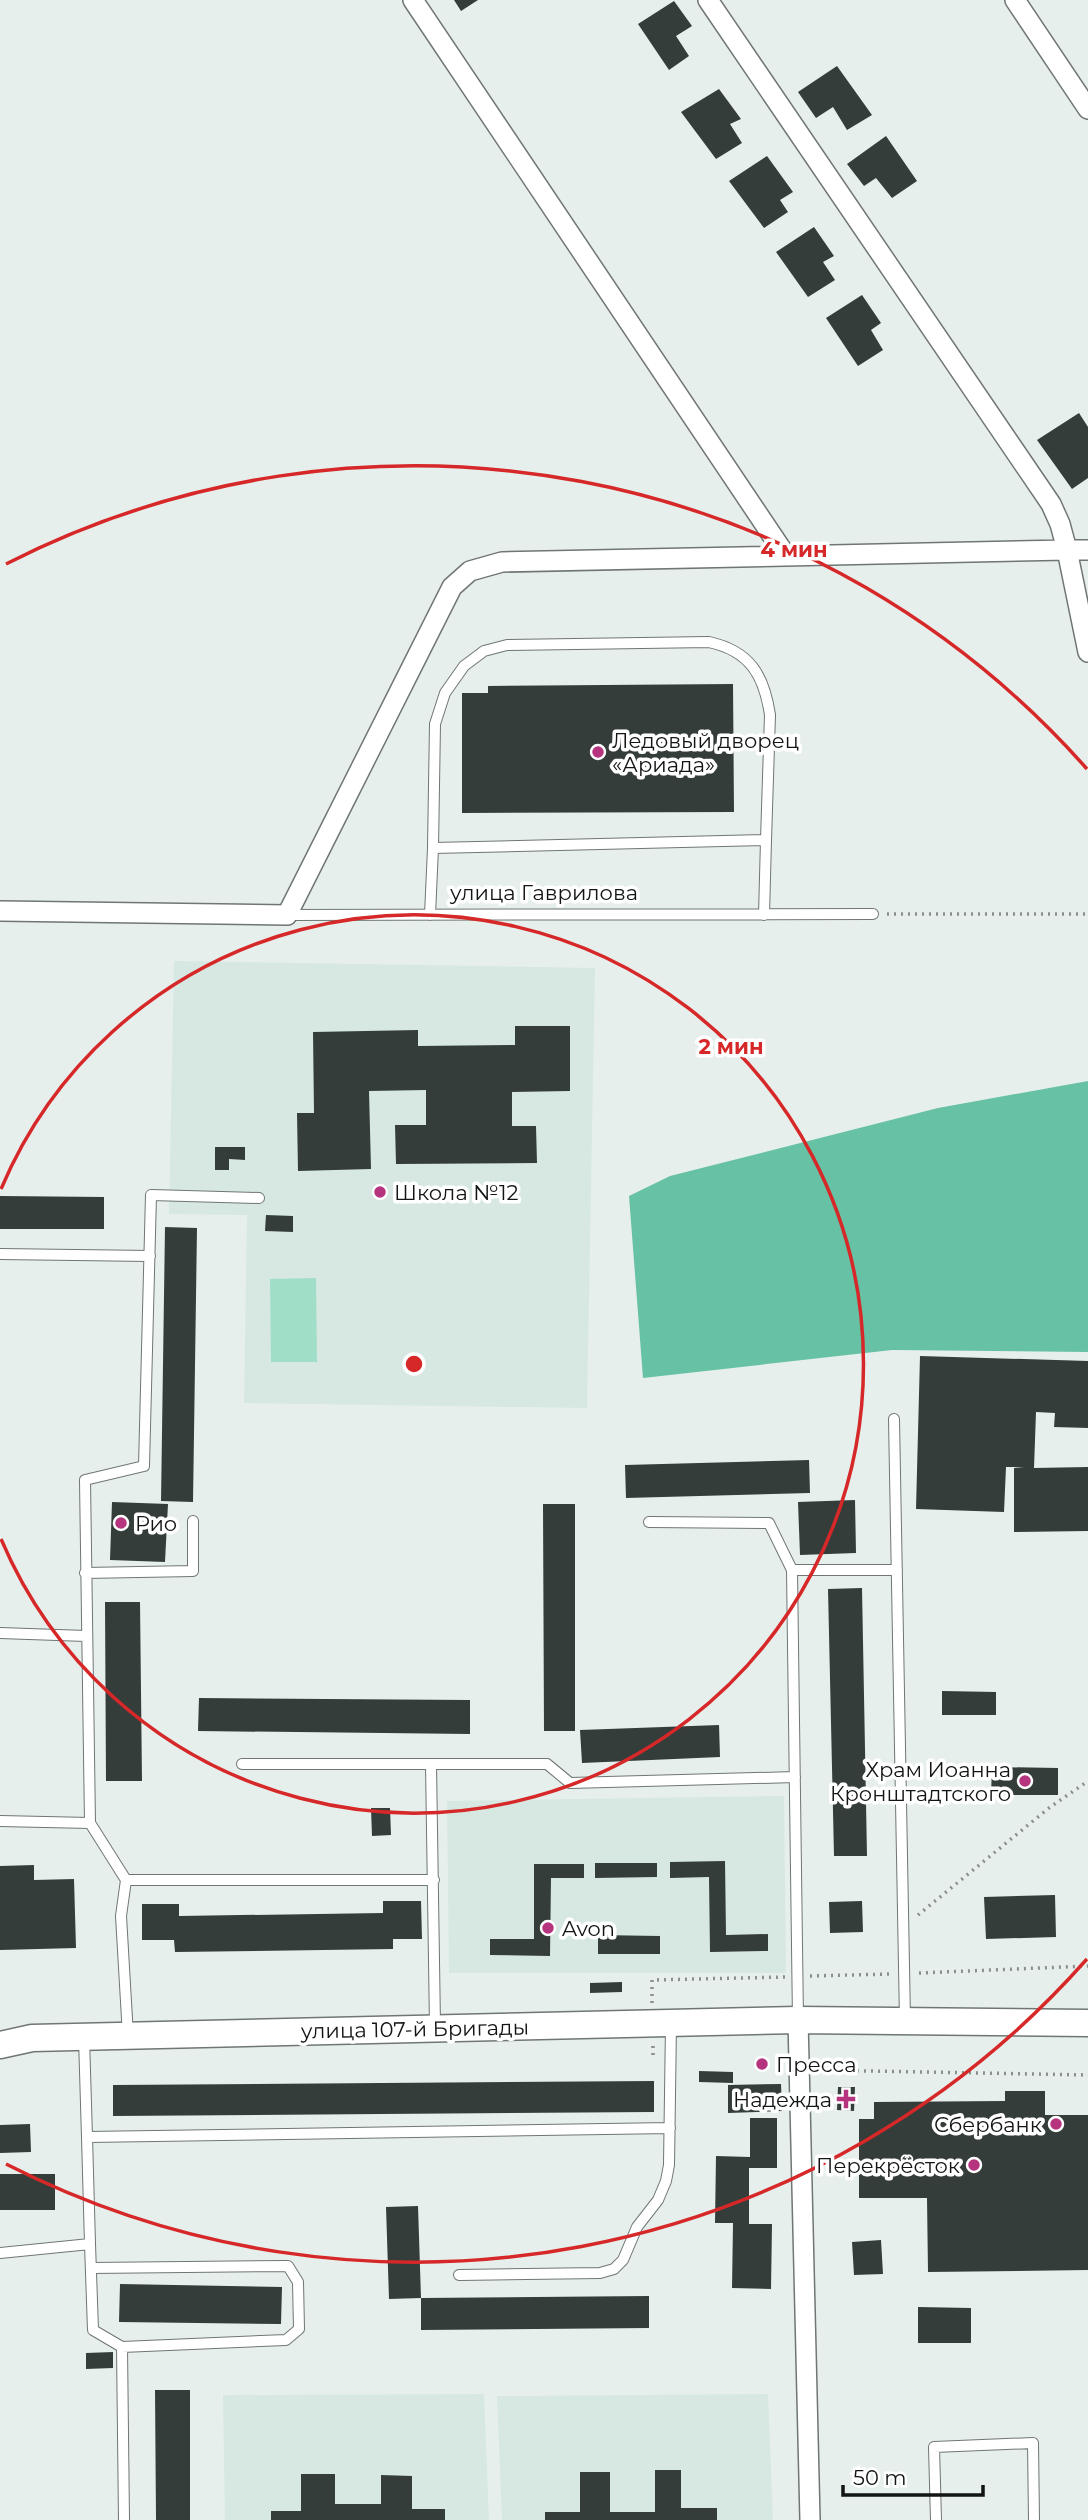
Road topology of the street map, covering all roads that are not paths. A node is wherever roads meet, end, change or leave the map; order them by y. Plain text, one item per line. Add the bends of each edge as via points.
1 (413, 0) edge
2 (708, 0) edge
3 (1015, 0) edge
4 (1088, 109) edge
5 (1067, 550) junction
6 (1088, 550) edge
7 (786, 556) junction
8 (1088, 652) edge
9 (766, 840) junction
10 (433, 848) junction
11 (0, 911) edge
12 (873, 914) road end
13 (287, 915) junction
14 (430, 915) junction
15 (764, 915) junction
16 (259, 1198) dead end
17 (0, 1254) edge
18 (150, 1256) junction
19 (894, 1419) dead end
20 (193, 1521) dead end
21 (649, 1522) dead end
22 (792, 1570) junction
23 (897, 1570) junction
24 (85, 1573) junction
25 (0, 1633) edge
26 (86, 1636) junction
27 (242, 1764) dead end
28 (431, 1764) junction
29 (795, 1777) junction
30 (0, 1821) edge
31 (90, 1824) junction
32 (434, 1880) junction
33 (126, 1881) junction
34 (798, 2020) junction
35 (905, 2021) junction
36 (1088, 2023) edge
37 (661, 2024) junction
38 (0, 2029) edge
39 (435, 2029) junction
40 (128, 2036) junction
41 (84, 2037) junction
42 (32, 2038) junction
43 (0, 2045) edge
44 (670, 2128) junction
45 (87, 2137) junction
46 (90, 2244) junction
47 (0, 2253) edge
48 (91, 2268) junction
49 (459, 2275) dead end
50 (122, 2347) junction
51 (124, 2520) edge
52 (810, 2520) edge
53 (936, 2520) edge
54 (1034, 2520) edge

1 - 7 street
2 - 5 street via 1051,504
3 - 4 street
5 - 6 street
5 - 7 street
5 - 8 street
7 - 13 street via 502,562 470,570 452,587
9 - 10 lane
9 - 10 lane via 770,715 760,677 746,659 730,647 709,642 507,645 484,651 464,666 444,694 435,724
9 - 15 lane
10 - 14 lane
11 - 13 street, улица Гаврилова
12 - 15 lane, улица Гаврилова
13 - 14 lane, улица Гаврилова
14 - 15 lane, улица Гаврилова
16 - 18 lane via 151,1195
17 - 18 lane
18 - 24 lane via 144,1466 85,1480
19 - 23 lane
20 - 24 lane via 193,1571
21 - 22 lane via 769,1523
22 - 23 lane
22 - 29 lane
23 - 35 lane
24 - 26 lane
25 - 26 lane
26 - 31 lane
27 - 28 lane
28 - 29 lane via 547,1764 570,1783
28 - 32 lane
29 - 34 lane
30 - 31 lane
31 - 33 lane
32 - 33 lane
32 - 39 lane
33 - 40 lane via 121,1916
34 - 35 main road, улица 107-й Бригады
34 - 37 main road, улица 107-й Бригады
34 - 52 street
35 - 36 main road, улица 107-й Бригады
37 - 39 main road, улица 107-й Бригады
37 - 44 lane
38 - 42 main road
39 - 40 main road, улица 107-й Бригады
40 - 41 main road, улица 107-й Бригады
41 - 42 main road, улица 107-й Бригады
41 - 45 lane
42 - 43 main road
44 - 45 lane
44 - 49 lane via 666,2181 614,2269
45 - 46 lane
46 - 47 lane
46 - 48 lane
48 - 50 lane via 93,2329
48 - 50 lane via 288,2266 298,2282 299,2329 286,2340
50 - 51 lane
53 - 54 lane via 934,2447 1032,2443

